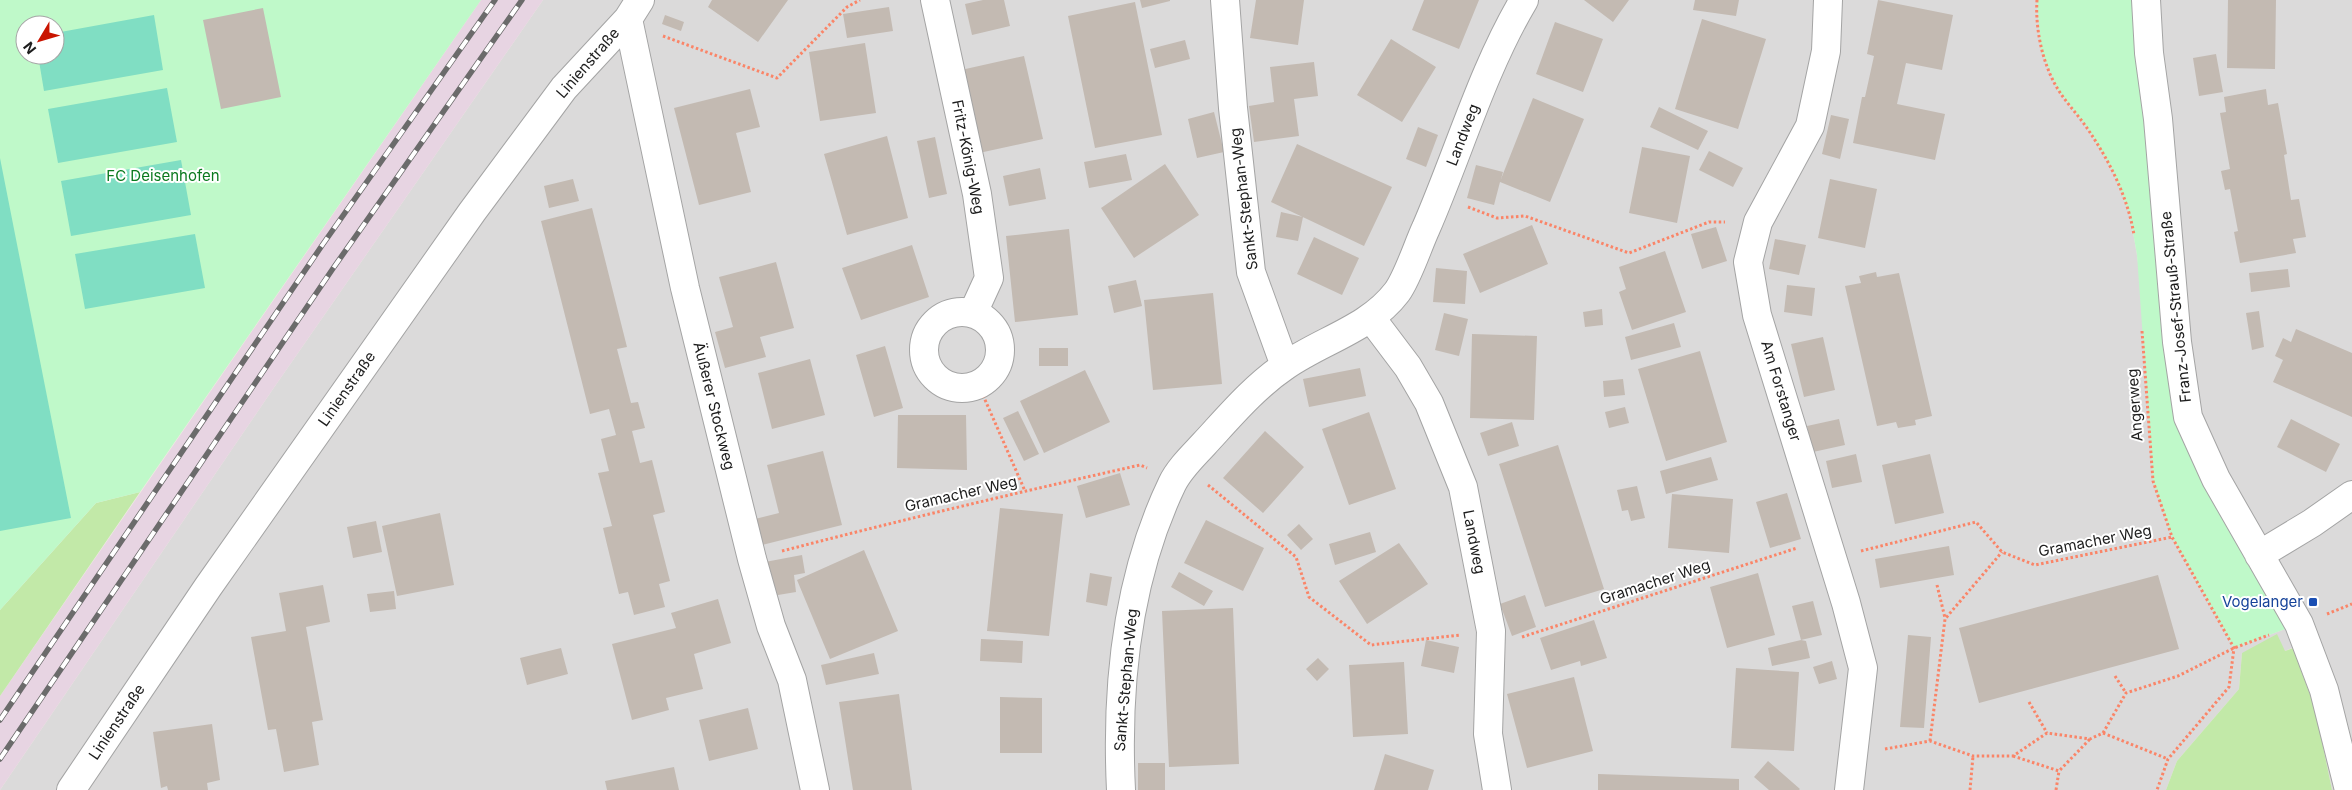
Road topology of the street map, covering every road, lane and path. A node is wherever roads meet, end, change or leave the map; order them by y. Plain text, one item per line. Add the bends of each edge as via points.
1 (860, 0) edge
2 (935, 0) edge
3 (1225, 0) edge
4 (1524, 0) edge
5 (1828, 0) edge
6 (2037, 0) edge
7 (2146, 0) edge
8 (634, 9) edge
9 (654, 33) dead end
10 (1440, 196) junction
11 (1758, 222) junction
12 (2135, 239) dead end
13 (972, 313) junction
14 (1371, 318) junction
15 (2142, 322) dead end
16 (1285, 366) junction
17 (979, 386) junction
18 (1179, 474) junction
19 (1025, 491) junction
20 (2352, 496) edge
21 (2172, 537) junction
22 (1829, 548) junction
23 (2002, 552) junction
24 (2260, 555) junction
25 (752, 559) junction
26 (1937, 585) dead end
27 (1945, 619) junction
28 (2299, 624) junction
29 (1491, 639) junction
30 (2234, 648) junction
31 (2115, 676) dead end
32 (2126, 693) junction
33 (2029, 702) dead end
34 (2047, 733) junction
35 (2103, 733) junction
36 (2090, 739) junction
37 (1930, 741) junction
38 (1854, 756) junction
39 (1973, 756) junction
40 (2012, 756) junction
41 (2168, 759) junction
42 (2059, 771) junction
43 (71, 790) edge
44 (815, 790) edge
45 (1121, 790) edge
46 (1497, 790) edge
47 (1849, 790) edge
48 (1970, 790) edge
49 (2056, 790) edge
50 (2157, 790) edge
51 (2349, 790) edge

1 - 9 path via 847,7 777,78
2 - 13 street, Fritz-König-Weg via 977,194 989,278
3 - 16 street, Sankt-Stephan-Weg via 1251,272
4 - 10 street, Landweg via 1476,102
5 - 11 street, Am Forstanger via 1826,50 1810,126
6 - 12 path via 2041,50 2058,90 2089,130 2113,171 2130,215
7 - 24 street, Franz-Josef-Strauß-Straße via 2177,342 2188,417 2216,479
8 - 25 street, Äußerer Stockweg via 685,288
8 - 43 street, Linienstraße via 564,88 472,212 208,587
10 - 11 path via 1497,218 1526,216 1629,253 1709,222
10 - 14 street, Landweg via 1398,291
11 - 22 street, Am Forstanger via 1748,262 1757,315
13 - 17 street via 984,318 998,334 1002,354 993,375
13 - 17 street via 955,312 940,318 930,329 924,344 927,367 942,384 960,390
14 - 16 street, Landweg
14 - 29 street, Landweg via 1408,367 1429,403 1463,487
15 - 21 path, Angerweg via 2153,481
16 - 18 street, Sankt-Stephan-Weg via 1244,401
17 - 19 path
18 - 19 path, Gramacher Weg via 1140,465
18 - 29 path, Gramacher Weg via 1296,558 1309,597 1371,646
18 - 45 street, Sankt-Stephan-Weg via 1152,533 1131,607 1118,736
19 - 25 path, Gramacher Weg
20 - 24 street
21 - 23 path, Gramacher Weg via 2035,565
21 - 30 path, Angerweg
22 - 23 path, Gramacher Weg via 1976,522
22 - 29 path, Gramacher Weg
22 - 38 street, Am Forstanger via 1863,668
23 - 27 path
24 - 28 street, Franz-Josef-Strauß-Straße
25 - 44 street, Äußerer Stockweg via 770,626 792,680
26 - 27 path
27 - 37 path
28 - 30 path
28 - 51 street, Franz-Josef-Strauß-Straße via 2324,690
29 - 46 street, Landweg via 1488,734
30 - 32 path via 2178,676
30 - 41 path via 2229,687
31 - 32 path
32 - 35 path
33 - 34 path
34 - 36 path
34 - 40 path
35 - 36 path
35 - 41 path
36 - 42 path
37 - 38 path
37 - 39 path
38 - 47 street, Am Forstanger
39 - 40 path
39 - 48 path
40 - 42 path
41 - 50 path
42 - 49 path

